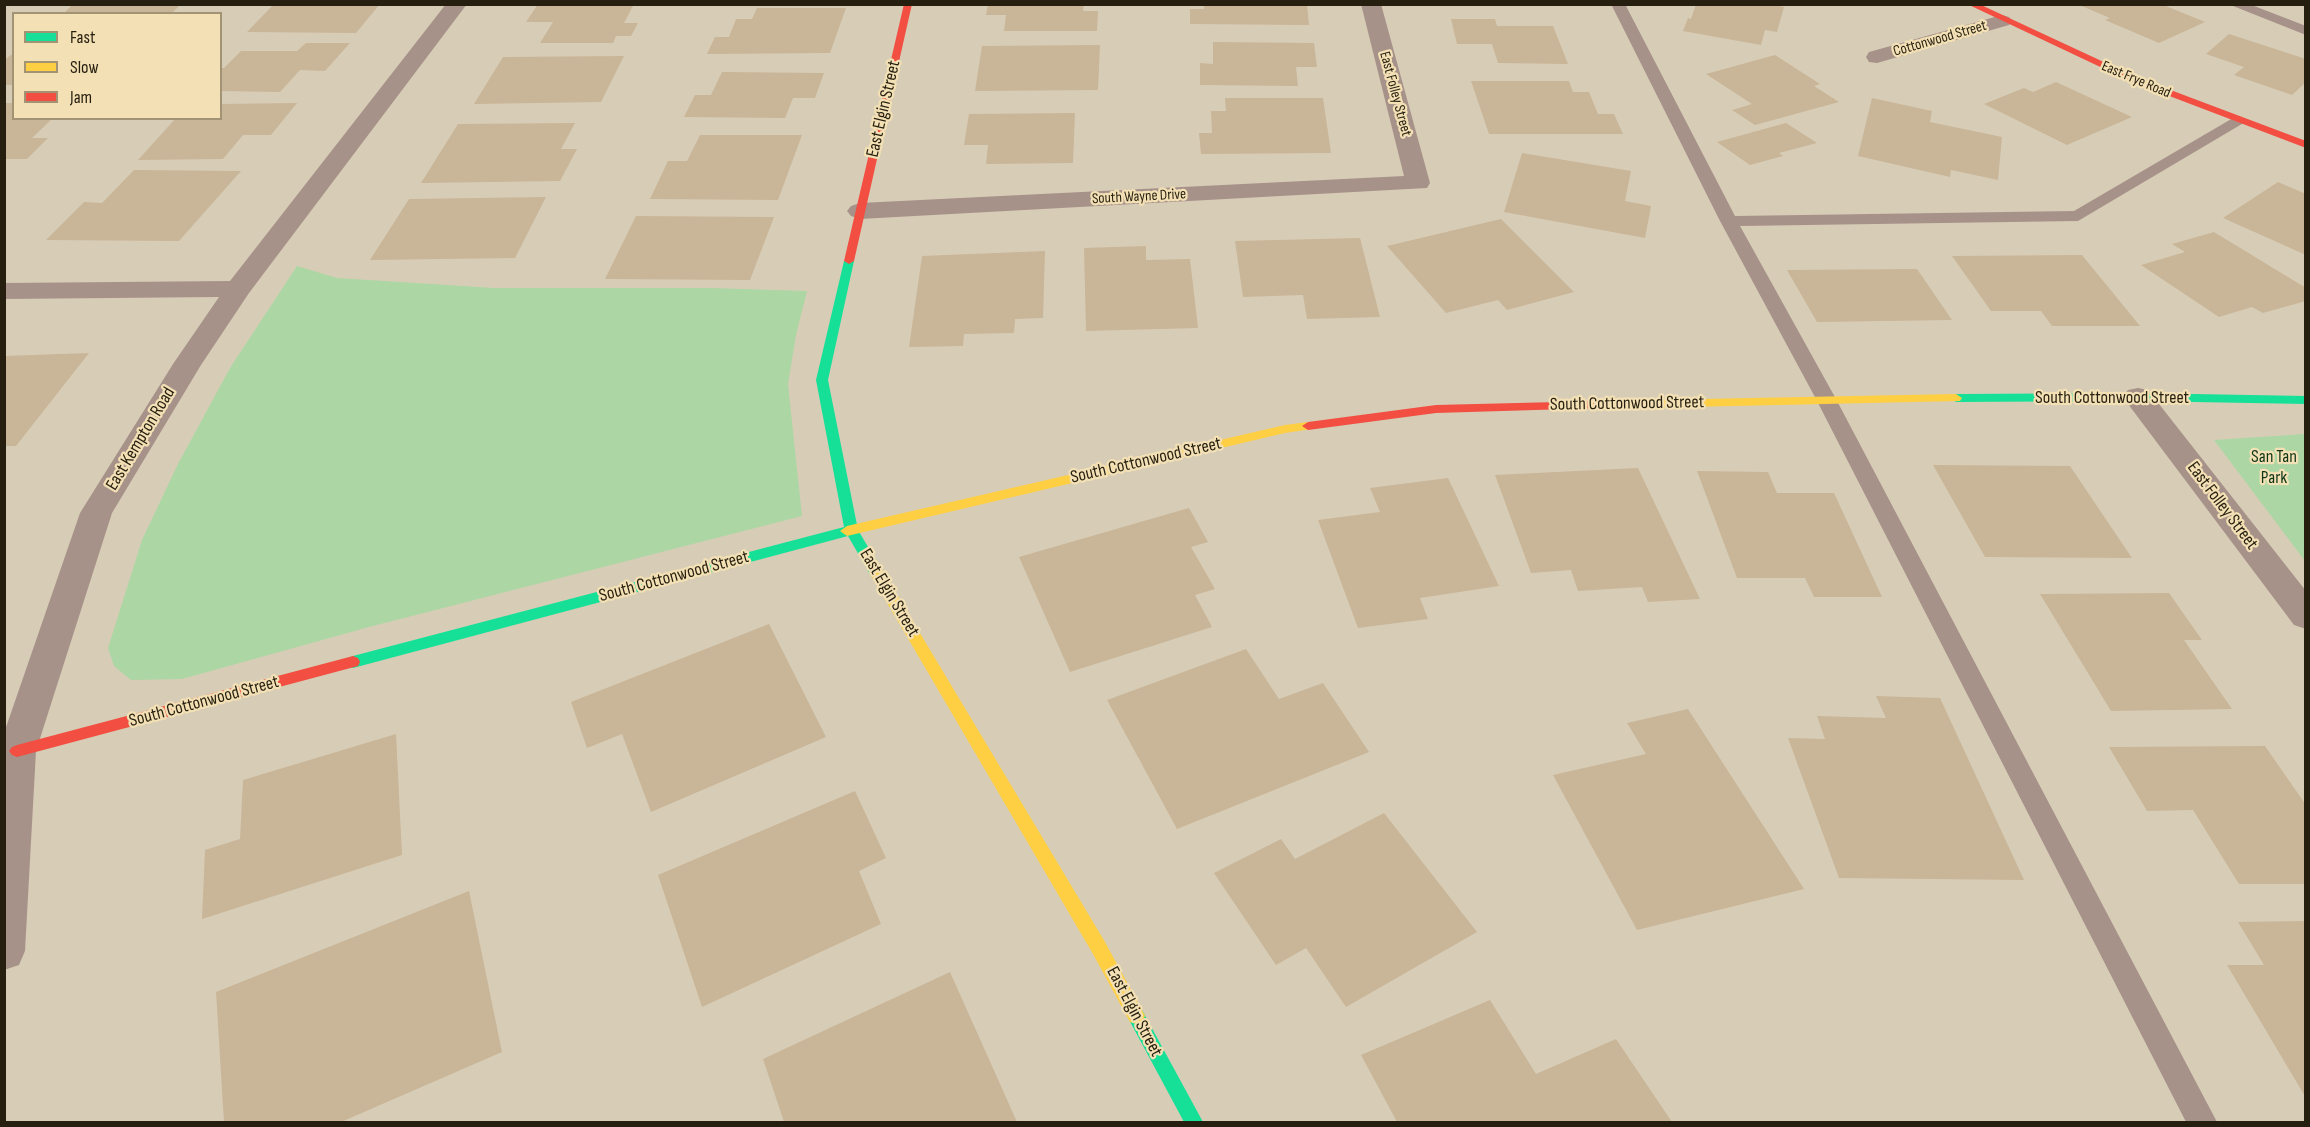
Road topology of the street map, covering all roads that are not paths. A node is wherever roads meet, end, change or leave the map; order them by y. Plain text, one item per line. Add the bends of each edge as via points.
1 (457, 4) edge
2 (908, 4) edge
3 (1371, 4) edge
4 (1618, 4) edge
5 (1971, 4) edge
6 (2235, 4) edge
7 (2002, 21) junction
8 (2306, 31) edge
9 (1877, 57) dead end
10 (2239, 121) junction
11 (2306, 145) edge
12 (1418, 183) joint
13 (860, 211) junction
14 (1729, 221) junction
15 (238, 289) junction
16 (4, 291) edge
17 (2138, 397) junction
18 (1826, 399) junction
19 (2306, 400) edge
20 (851, 530) junction
21 (2306, 616) edge
22 (17, 751) junction
23 (4, 951) edge
24 (1194, 1122) edge
25 (2202, 1122) edge

1 - 15 street, East Kempton Road
2 - 13 street, East Elgin Street
3 - 12 street, East Folley Street
4 - 14 lane
5 - 7 street, East Frye Road
6 - 8 lane
7 - 9 street, Cottonwood Street
7 - 10 street, East Frye Road
10 - 11 street, East Frye Road
10 - 14 lane via 2078,216
12 - 13 street, South Wayne Drive
13 - 20 street, East Elgin Street via 822,380
14 - 18 lane
15 - 16 street
15 - 22 street, East Kempton Road via 96,513
17 - 18 street, South Cottonwood Street
17 - 19 street, South Cottonwood Street
17 - 21 street, East Folley Street
18 - 20 street, South Cottonwood Street via 1436,409 1285,429
18 - 25 lane
20 - 22 street, South Cottonwood Street
20 - 24 street, East Elgin Street via 1099,948
22 - 23 street, East Kempton Road

